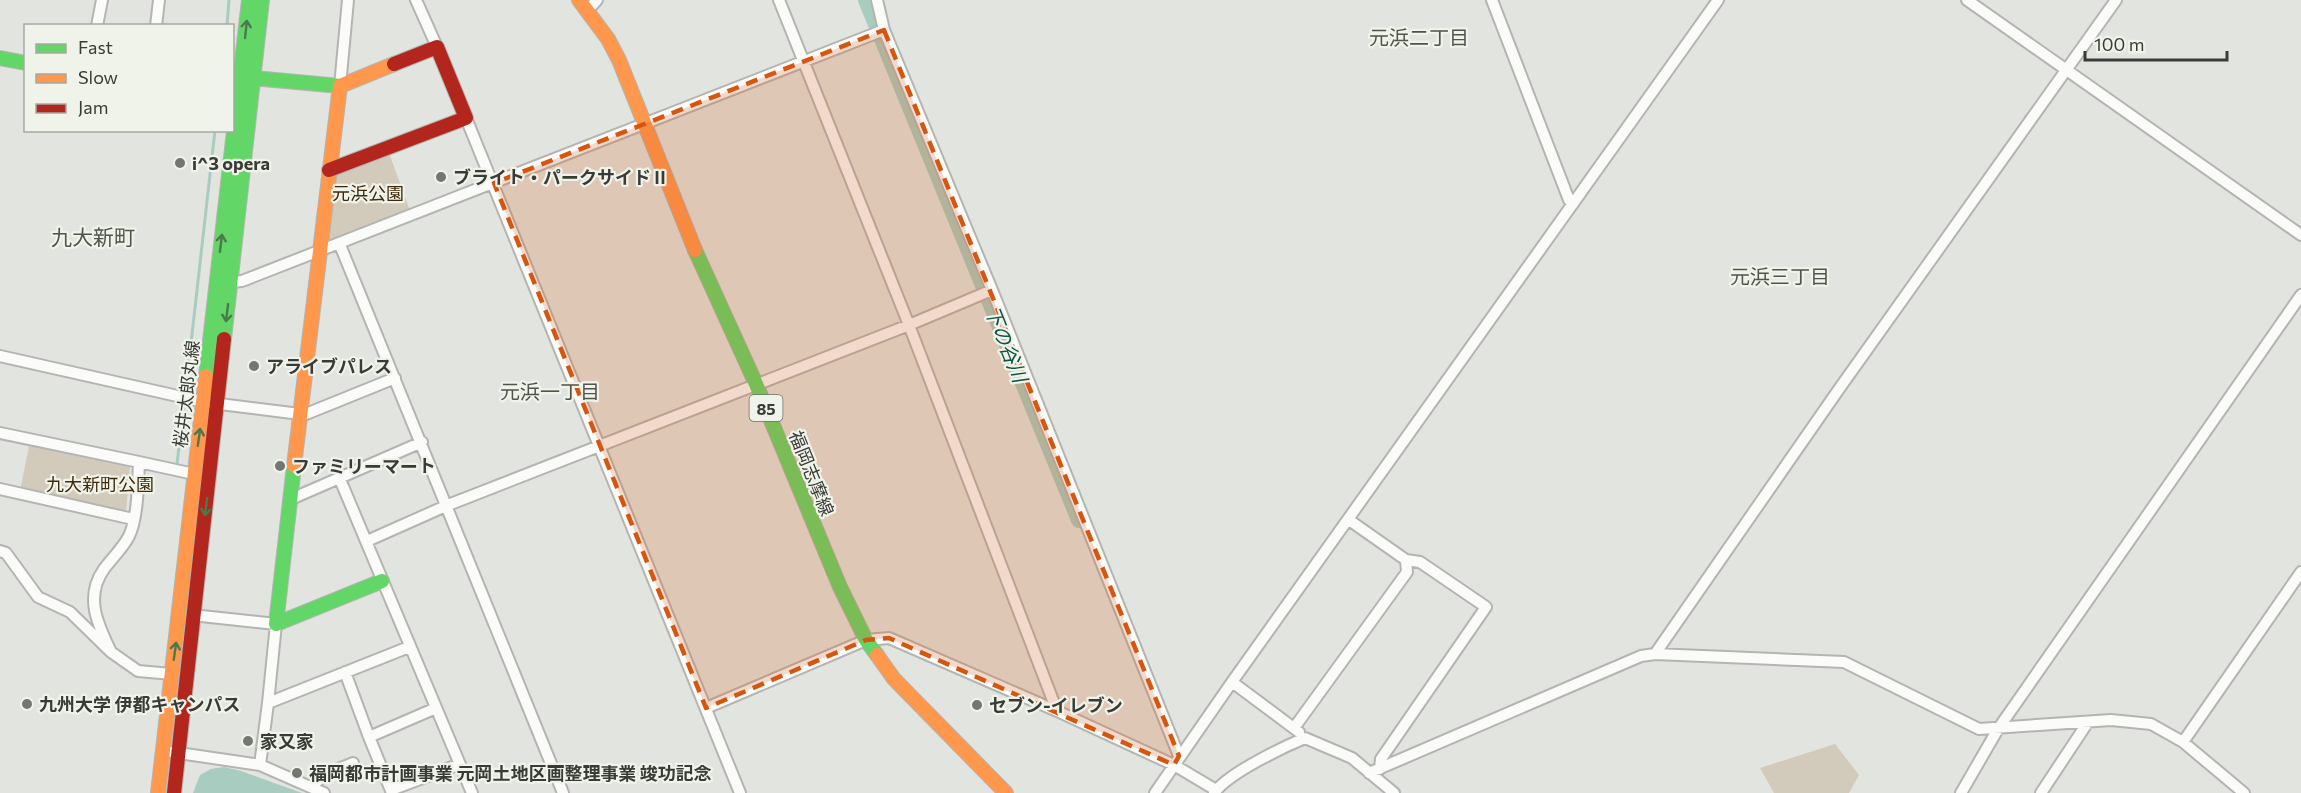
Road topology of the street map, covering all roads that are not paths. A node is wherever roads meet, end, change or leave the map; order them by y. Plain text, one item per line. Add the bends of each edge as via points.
1 (102, 0) edge
2 (159, 0) edge
3 (249, 0) edge
4 (262, 0) edge
5 (348, 0) edge
6 (416, 0) edge
7 (779, 0) edge
8 (877, 0) edge
9 (1492, 0) edge
10 (1718, 0) edge
11 (1967, 0) edge
12 (2116, 0) edge
13 (588, 3) edge
14 (97, 24) edge
15 (156, 24) edge
16 (880, 32) junction
17 (437, 47) junction
18 (0, 58) edge
19 (804, 60) junction
20 (24, 63) edge
21 (2067, 70) junction
22 (253, 78) junction
23 (340, 86) junction
24 (240, 107) edge
25 (466, 118) junction
26 (644, 124) junction
27 (329, 170) junction
28 (494, 183) junction
29 (1574, 204) junction
30 (2301, 235) edge
31 (340, 244) junction
32 (318, 253) junction
33 (231, 282) junction
34 (992, 290) junction
35 (2301, 294) edge
36 (909, 325) junction
37 (0, 356) edge
38 (395, 378) junction
39 (756, 384) junction
40 (211, 403) junction
41 (300, 414) junction
42 (0, 433) edge
43 (422, 442) junction
44 (600, 447) junction
45 (139, 462) junction
46 (194, 474) junction
47 (339, 477) junction
48 (0, 489) edge
49 (291, 499) junction
50 (448, 505) junction
51 (133, 519) junction
52 (1349, 520) junction
53 (368, 541) junction
54 (0, 551) edge
55 (1406, 560) junction
56 (2301, 572) edge
57 (382, 581) junction
58 (192, 615) junction
59 (276, 624) junction
60 (866, 640) junction
61 (409, 647) junction
62 (111, 652) junction
63 (1655, 654) junction
64 (345, 672) junction
65 (172, 674) junction
66 (1232, 682) junction
67 (268, 704) junction
68 (436, 708) junction
69 (706, 708) junction
70 (1057, 711) junction
71 (2088, 722) junction
72 (1294, 728) junction
73 (1998, 729) junction
74 (369, 737) junction
75 (1305, 738) junction
76 (2183, 742) junction
77 (162, 751) junction
78 (179, 752) junction
79 (1177, 760) junction
80 (353, 763) dead end
81 (460, 764) junction
82 (260, 765) junction
83 (1375, 771) junction
84 (312, 786) junction
85 (998, 791) edge
86 (392, 792) edge
87 (1215, 792) edge
88 (158, 793) edge
89 (174, 793) edge
90 (324, 793) edge
91 (472, 793) edge
92 (563, 793) edge
93 (740, 793) edge
94 (1155, 793) edge
95 (1394, 793) edge
96 (1961, 793) edge
97 (2042, 793) edge
98 (2244, 793) edge

1 - 14 street
2 - 15 street
24 -> 3 main road, 桜井太郎丸線
4 - 22 main road, 桜井太郎丸線
5 - 23 street
6 - 17 street
7 - 19 street
8 - 16 street
9 - 29 street via 1569,200
10 - 29 street
11 - 21 street
12 - 21 street
13 - 26 main road, 福岡志摩線 / 85 via 619,60
16 - 19 street
16 - 34 street
17 - 23 main road
17 - 25 main road
18 - 20 main road
19 - 26 street
19 - 36 street
21 - 30 street
21 - 63 street
22 - 23 main road
22 - 24 main road, 桜井太郎丸線
23 - 27 main road
24 - 33 main road, 桜井太郎丸線
40 -> 24 main road, 桜井太郎丸線
25 - 27 main road
25 - 28 street
26 - 28 street
26 - 39 main road, 福岡志摩線 / 85 via 697,255
27 - 32 main road
28 - 31 street
28 - 44 street
29 - 52 street
31 - 32 street
31 - 38 street
32 - 33 street via 242,282
32 - 41 main road
33 -> 40 main road, 桜井太郎丸線
34 - 36 street
34 - 79 street
35 - 73 street
36 - 39 street
36 - 70 street
37 - 40 street
38 - 41 street
38 - 43 street
39 - 44 street
39 - 60 main road, 福岡志摩線 / 85 via 840,588
40 - 41 street
46 -> 40 main road, 桜井太郎丸線
40 -> 58 main road, 桜井太郎丸線
41 - 49 main road
42 - 45 street
43 - 47 street
43 - 50 street
44 - 50 street
44 - 69 street
45 - 46 street
45 - 51 street
65 -> 46 main road, 桜井太郎丸線
47 - 49 street
47 - 53 street
48 - 51 street
49 - 59 main road
50 - 53 street
50 - 92 street
51 - 62 street via 130,535 98,578 93,598 97,622
52 - 55 street
52 - 66 street
53 - 57 street
54 - 62 street via 6,553 38,597 70,612
55 - 72 street via 1407,572
55 - 83 street via 1420,562 1486,607
56 - 76 street
57 - 59 main road
57 - 61 street
58 - 59 street
58 - 78 main road, 桜井太郎丸線
59 - 67 street
60 - 69 street
60 - 70 street via 889,639
60 - 85 main road, 福岡志摩線 / 85 via 894,678
61 - 64 street
61 - 68 street
62 - 65 street via 138,671
63 - 73 street via 1844,662 1979,729
63 - 83 street via 1641,656
64 - 67 street
64 - 74 street
65 - 77 main road, 桜井太郎丸線
66 - 72 street
66 - 79 street
67 - 82 street
68 - 74 street
68 - 81 street
69 - 93 street
70 - 79 street
71 - 73 street
71 - 76 street via 2151,724
71 - 97 street
72 - 75 street
73 - 96 street
74 - 86 street
75 - 83 street
75 - 87 street via 1227,780
76 - 98 street
77 - 78 street
77 - 88 main road, 桜井太郎丸線
78 - 82 street
78 - 89 main road, 桜井太郎丸線
79 - 87 street
79 - 94 street
80 - 84 street via 324,775
81 - 86 street
81 - 91 street
82 - 84 street
83 - 95 street
84 - 90 street

